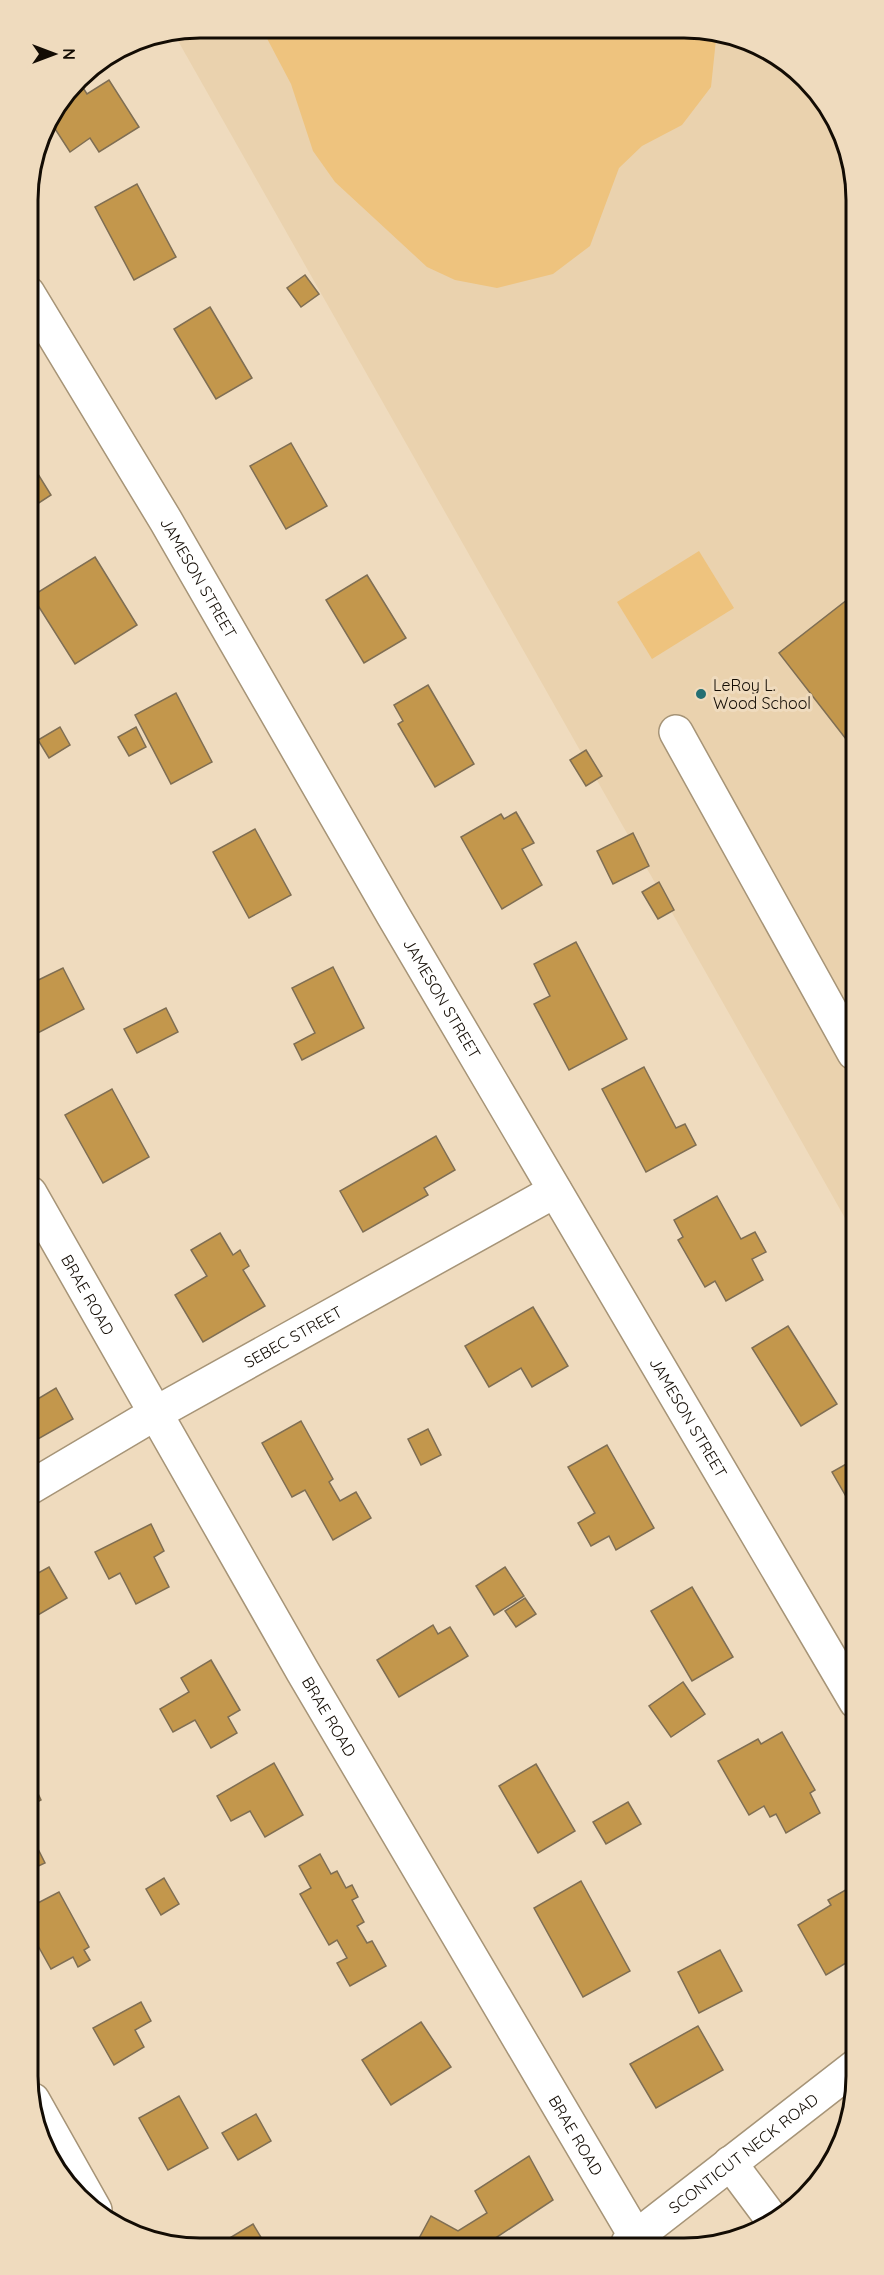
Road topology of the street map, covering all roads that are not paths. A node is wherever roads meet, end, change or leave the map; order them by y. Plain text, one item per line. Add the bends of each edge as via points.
1 (38, 317) edge
2 (676, 732) dead end
3 (846, 1039) edge
4 (555, 1191) junction
5 (38, 1207) edge
6 (156, 1413) junction
7 (38, 1483) edge
8 (846, 1685) edge
9 (846, 2073) edge
10 (43, 2118) edge
11 (730, 2163) junction
12 (81, 2186) edge
13 (768, 2214) edge
14 (631, 2238) edge
15 (635, 2238) edge

1 - 4 street, JAMESON STREET via 166,521
2 - 3 street
4 - 6 street, SEBEC STREET
4 - 8 street, JAMESON STREET
5 - 6 street, BRAE ROAD
6 - 7 street, SEBEC STREET
6 - 14 street, BRAE ROAD
9 - 11 street, SCONTICUT NECK ROAD
10 - 12 street
11 - 13 street
11 - 15 street, SCONTICUT NECK ROAD

